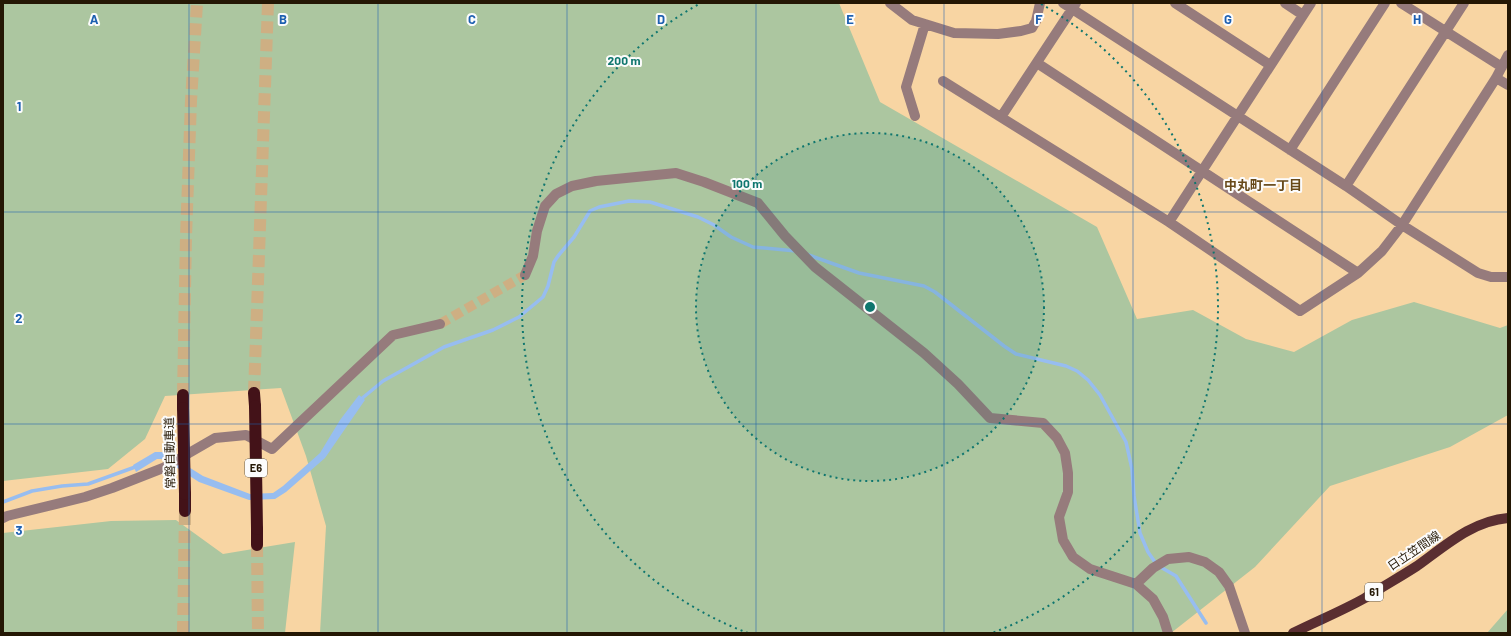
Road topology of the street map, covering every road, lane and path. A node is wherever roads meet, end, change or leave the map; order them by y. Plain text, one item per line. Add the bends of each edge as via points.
1 (890, 3) edge
2 (1040, 3) edge
3 (1063, 3) edge
4 (1175, 3) edge
5 (1285, 3) edge
6 (1311, 3) edge
7 (1385, 3) edge
8 (1401, 3) edge
9 (1464, 3) edge
10 (1074, 6) edge
11 (1303, 15) junction
12 (925, 24) junction
13 (1445, 32) junction
14 (1508, 55) edge
15 (1037, 63) junction
16 (1270, 65) junction
17 (1502, 67) junction
18 (1496, 78) junction
19 (943, 81) dead end
20 (1508, 85) edge
21 (915, 116) dead end
22 (1001, 117) junction
23 (1237, 117) junction
24 (1290, 150) junction
25 (1202, 170) junction
26 (1346, 186) junction
27 (1169, 222) junction
28 (1402, 225) junction
29 (1358, 273) junction
30 (525, 275) tunnel mouth
31 (1508, 277) edge
32 (440, 324) tunnel mouth
33 (254, 393) tunnel mouth
34 (183, 395) tunnel mouth
35 (185, 511) tunnel mouth
36 (3, 518) edge
37 (1508, 518) edge
38 (257, 545) tunnel mouth
39 (1136, 584) junction
40 (1168, 633) edge
41 (1244, 633) edge
42 (1293, 633) edge

1 - 12 street via 912,20
2 - 12 street via 1032,28 1021,31 998,34 954,33
3 - 10 street
4 - 16 street
5 - 11 street
6 - 11 street
7 - 24 street
8 - 13 street
9 - 13 street
10 - 15 street
10 - 23 street
11 - 16 street
12 - 21 street via 906,87
13 - 17 street
13 - 26 street
14 - 17 street
15 - 22 street
15 - 25 street
16 - 23 street
17 - 18 street
18 - 20 street
18 - 28 street
19 - 22 street
22 - 27 street
23 - 24 street
23 - 25 street
24 - 26 street
25 - 27 street
25 - 29 street
26 - 28 street
27 - 29 street via 1300,311
28 - 29 street via 1382,251
28 - 31 street via 1478,273 1491,277
30 - 39 street via 533,256 545,206 556,194 572,186 676,173 758,203 815,267 924,353 990,418 1043,423 1057,438 1065,453 1068,492 1059,516 1063,540 1073,557 1090,569
32 - 36 street via 393,335 272,449 246,434 214,438 163,468 141,477 85,497
33 - 38 highway, E6, bridge
34 - 35 highway, 常磐自動車道, bridge
37 - 42 main road, 日立笠間線 / 61 via 1480,525 1362,599
39 - 40 street via 1153,599
39 - 41 street via 1153,568 1168,559 1190,557 1205,562 1219,572 1229,586

